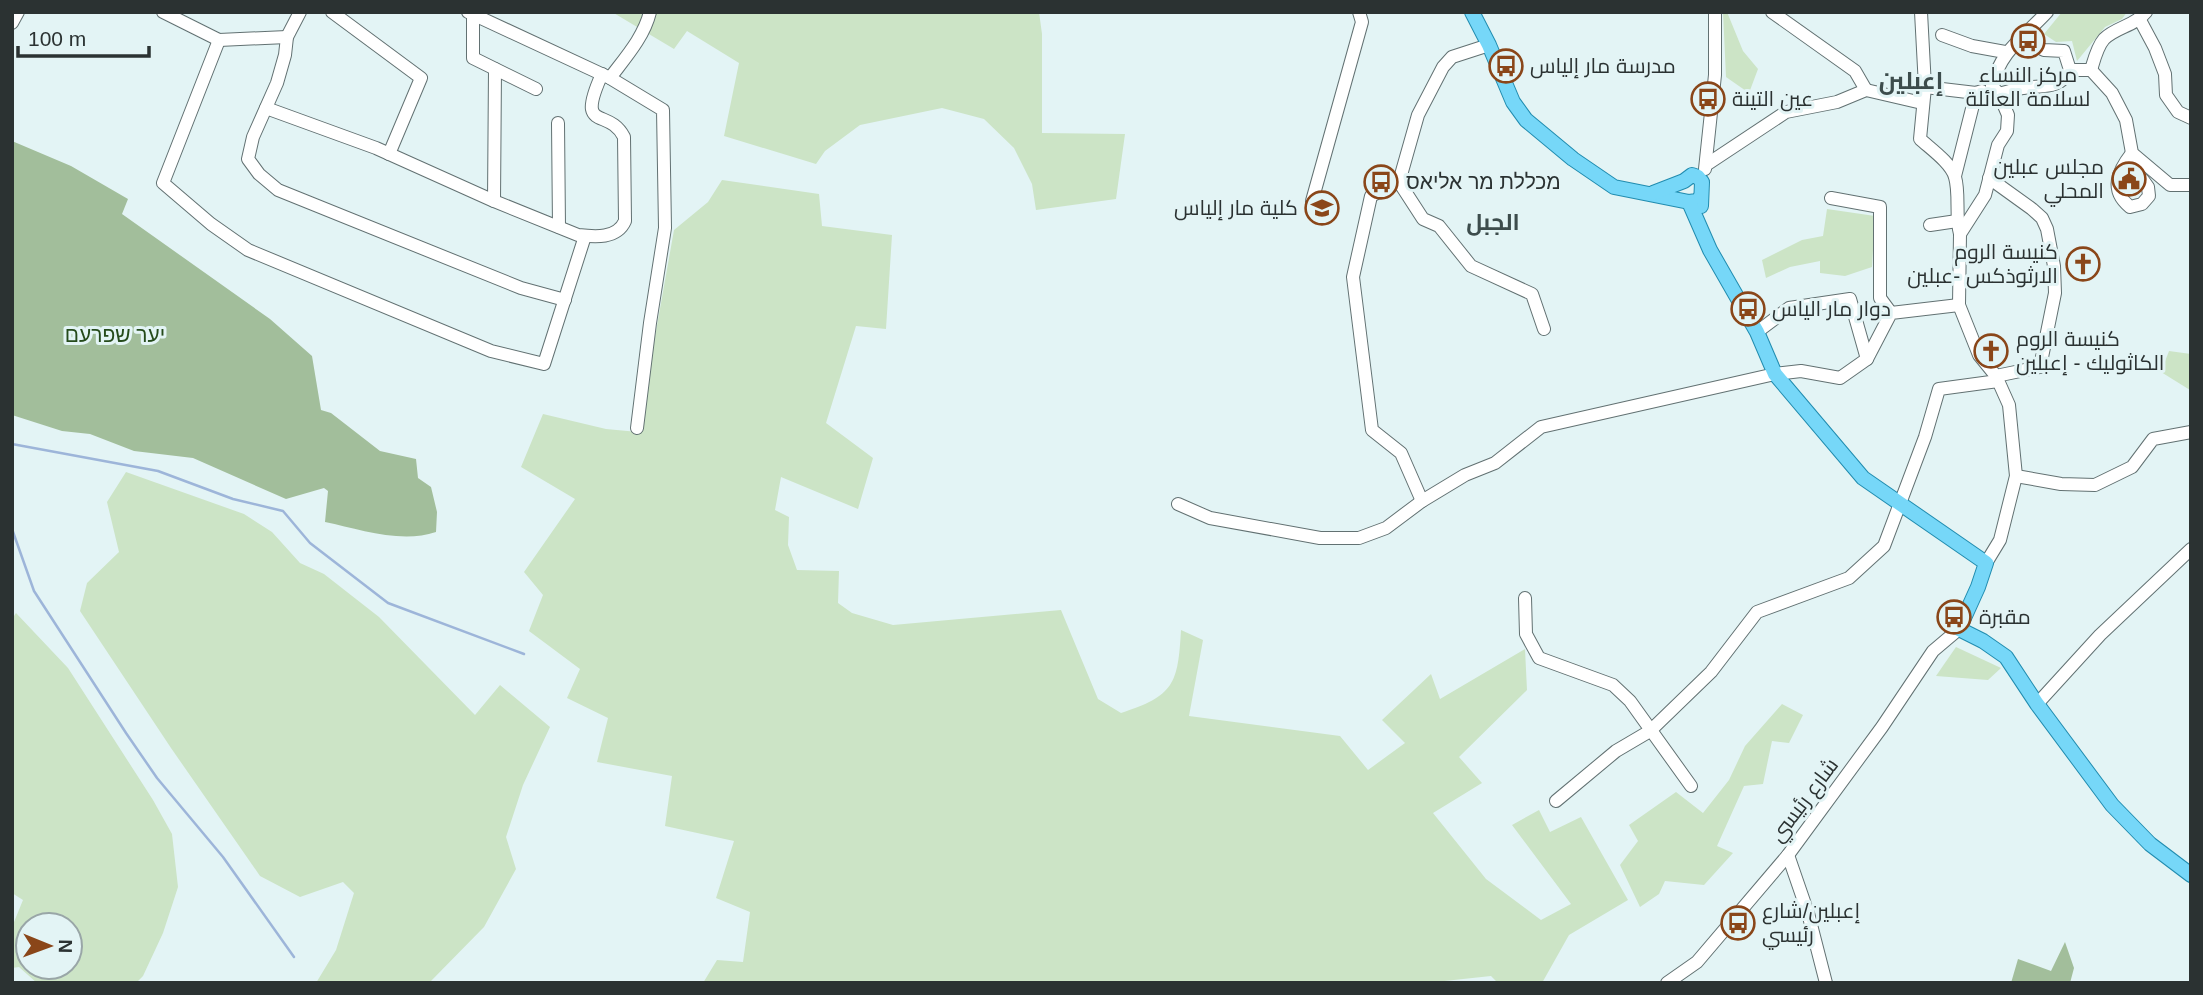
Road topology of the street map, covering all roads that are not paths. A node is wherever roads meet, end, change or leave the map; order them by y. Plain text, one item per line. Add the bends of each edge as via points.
1 (18, 12) edge
2 (163, 12) edge
3 (300, 12) edge
4 (332, 12) edge
5 (650, 12) edge
6 (1360, 12) edge
7 (1472, 12) edge
8 (1716, 12) edge
9 (1772, 12) edge
10 (1921, 12) edge
11 (2047, 12) edge
12 (471, 13) edge
13 (2143, 16) edge
14 (12, 23) edge
15 (1942, 35) dead end
16 (287, 37) junction
17 (2022, 39) junction
18 (219, 40) junction
19 (1489, 45) junction
20 (2005, 52) junction
21 (495, 69) junction
22 (2091, 70) junction
23 (2070, 71) junction
24 (606, 76) junction
25 (1925, 87) junction
26 (536, 89) dead end
27 (1866, 90) junction
28 (1996, 90) junction
29 (1976, 93) junction
30 (1922, 103) junction
31 (266, 108) junction
32 (2190, 116) edge
33 (558, 123) dead end
34 (1708, 137) junction
35 (2132, 153) junction
36 (389, 154) junction
37 (1706, 165) junction
38 (1955, 176) junction
39 (1989, 178) junction
40 (1693, 179) junction
41 (2143, 180) dead end
42 (1399, 182) junction
43 (2191, 185) edge
44 (1650, 194) junction
45 (1831, 198) dead end
46 (1692, 200) junction
47 (494, 201) junction
48 (1312, 201) dead end
49 (1930, 225) dead end
50 (559, 227) junction
51 (1958, 228) junction
52 (585, 236) junction
53 (565, 300) junction
54 (1959, 305) junction
55 (1891, 313) junction
56 (1544, 329) dead end
57 (1756, 332) junction
58 (1867, 359) junction
59 (1775, 374) junction
60 (1997, 379) junction
61 (637, 428) dead end
62 (2191, 432) edge
63 (2016, 476) junction
64 (1422, 501) junction
65 (1178, 504) dead end
66 (1900, 504) junction
67 (2191, 548) edge
68 (1986, 563) junction
69 (1525, 598) dead end
70 (1959, 629) junction
71 (2036, 704) junction
72 (1650, 730) junction
73 (1691, 786) dead end
74 (1556, 801) dead end
75 (1788, 855) junction
76 (2191, 875) edge
77 (1667, 983) edge
78 (1826, 983) edge

1 - 14 street
2 - 18 street
3 - 16 street
4 - 36 street via 421,78
5 - 24 street via 642,33
6 - 48 street via 1362,22
7 - 19 main road
8 - 34 street
9 - 27 street via 1855,71
10 - 25 street
11 - 17 street
12 - 21 street via 473,58
12 - 24 street
13 - 22 street via 2104,39
13 - 32 street via 2165,74 2166,95 2178,112
15 - 20 street
16 - 18 street
16 - 31 street
17 - 20 street
17 - 23 street via 2044,50 2064,51
18 - 53 street via 163,183 211,224 268,260 491,351 544,365
19 - 42 street via 1452,57 1443,68 1418,115
19 - 44 main road via 1513,102 1526,120 1614,187
20 - 28 street via 1995,71
21 - 26 street
21 - 47 street
22 - 23 street
22 - 35 street via 2112,93 2126,120
23 - 28 street via 2052,86
24 - 52 street via 593,94 591,107 624,137 625,221 617,232
24 - 61 street via 663,110 665,228
25 - 29 street
25 - 30 street
27 - 30 street
27 - 37 street via 1837,103 1786,112
28 - 29 street
28 - 39 street via 2008,115 2007,131
29 - 38 street
30 - 38 street via 1920,139
31 - 36 street
31 - 53 street via 248,159 278,190 521,288
33 - 50 street
34 - 37 street
34 - 40 street
35 - 41 street via 2117,190 2130,207 2143,204 2149,196
35 - 43 street via 2170,185
36 - 47 street
37 - 40 street
38 - 51 street
39 - 51 street via 1985,195
39 - 60 street via 2042,218 2056,293 2040,368
40 - 44 main road
40 - 46 main road
42 - 56 street via 1423,219 1439,226 1471,266 1532,293
42 - 64 street via 1371,196 1353,277 1372,430 1401,453
44 - 46 main road
45 - 55 street via 1880,207 1880,298
46 - 57 main road via 1700,229
47 - 50 street
49 - 51 street
50 - 52 street
51 - 54 street
52 - 53 street
54 - 55 street
54 - 60 street via 1979,355
55 - 58 street
57 - 58 street via 1789,308 1850,299
57 - 59 main road
58 - 59 street via 1840,378 1801,371
59 - 64 street via 1541,427 1495,463
59 - 66 main road via 1863,478
60 - 63 street via 2009,405
60 - 66 street via 1939,389
62 - 63 street via 2153,439 2132,467 2095,485
63 - 68 street via 2000,540
64 - 65 street via 1386,527 1359,538 1320,538 1210,518
66 - 68 main road
66 - 72 street via 1884,546 1849,578 1757,612 1711,672
67 - 71 street
68 - 70 main road
69 - 72 street via 1526,634 1539,659 1613,685
70 - 71 main road via 2006,657
70 - 75 street, شارع رئيسي via 1933,651
71 - 76 main road via 2112,805 2150,844
72 - 73 street
72 - 74 street via 1616,751
75 - 77 street, شارع رئيسي via 1697,962
75 - 78 street

